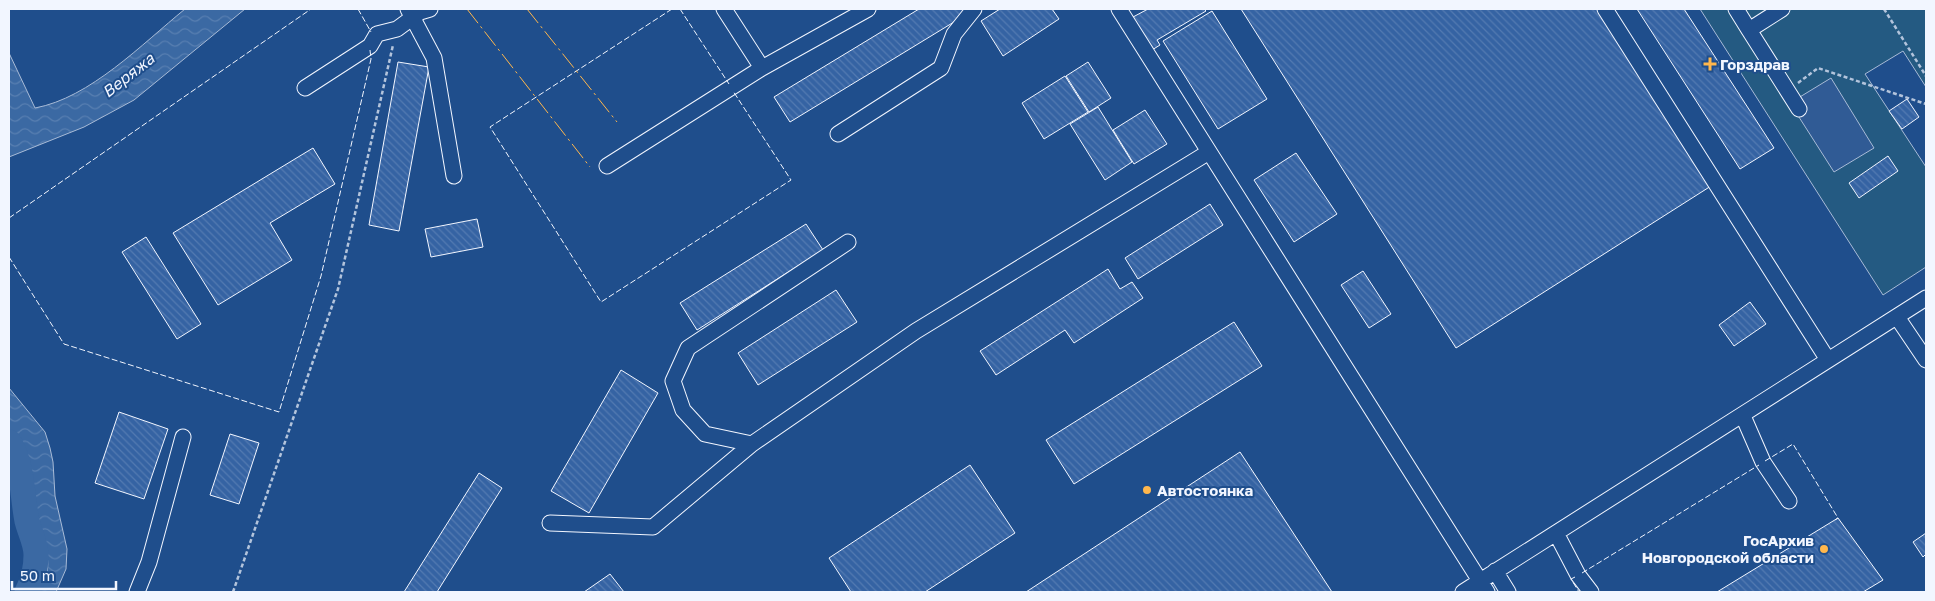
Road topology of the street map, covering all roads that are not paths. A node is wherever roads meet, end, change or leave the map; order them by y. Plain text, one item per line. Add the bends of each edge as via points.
1 (430, 9) edge
2 (724, 9) edge
3 (868, 9) edge
4 (974, 9) edge
5 (1119, 9) edge
6 (1605, 9) edge
7 (1736, 9) edge
8 (1782, 9) edge
9 (410, 13) edge
10 (1749, 30) junction
11 (762, 68) junction
12 (305, 88) dead end
13 (1799, 108) dead end
14 (838, 134) dead end
15 (1209, 152) junction
16 (607, 166) dead end
17 (454, 176) dead end
18 (848, 242) dead end
19 (1926, 298) edge
20 (1897, 317) junction
21 (1828, 360) junction
22 (1926, 360) edge
23 (1743, 416) junction
24 (183, 437) dead end
25 (752, 444) junction
26 (1789, 501) dead end
27 (550, 523) dead end
28 (1556, 533) junction
29 (1495, 571) junction
30 (1483, 587) edge
31 (137, 592) edge
32 (1463, 592) edge
33 (1508, 592) edge
34 (1591, 592) edge

1 - 9 street
2 - 11 street
3 - 11 street
4 - 14 street via 954,34 941,68
5 - 15 street
6 - 21 street
7 - 10 street
8 - 10 street
9 - 12 street via 397,29 377,34 370,46
9 - 17 street via 434,58
10 - 13 street
11 - 16 street
15 - 25 street via 916,331
15 - 30 street
18 - 25 street via 688,348 680,364 673,381 682,410 705,434
19 - 20 street
20 - 21 street
20 - 22 street
21 - 23 street
23 - 26 street via 1763,462
23 - 28 street
24 - 31 street via 149,562
25 - 27 street via 653,527
28 - 29 street
28 - 34 street via 1578,575
29 - 30 street
29 - 33 street
30 - 32 street

